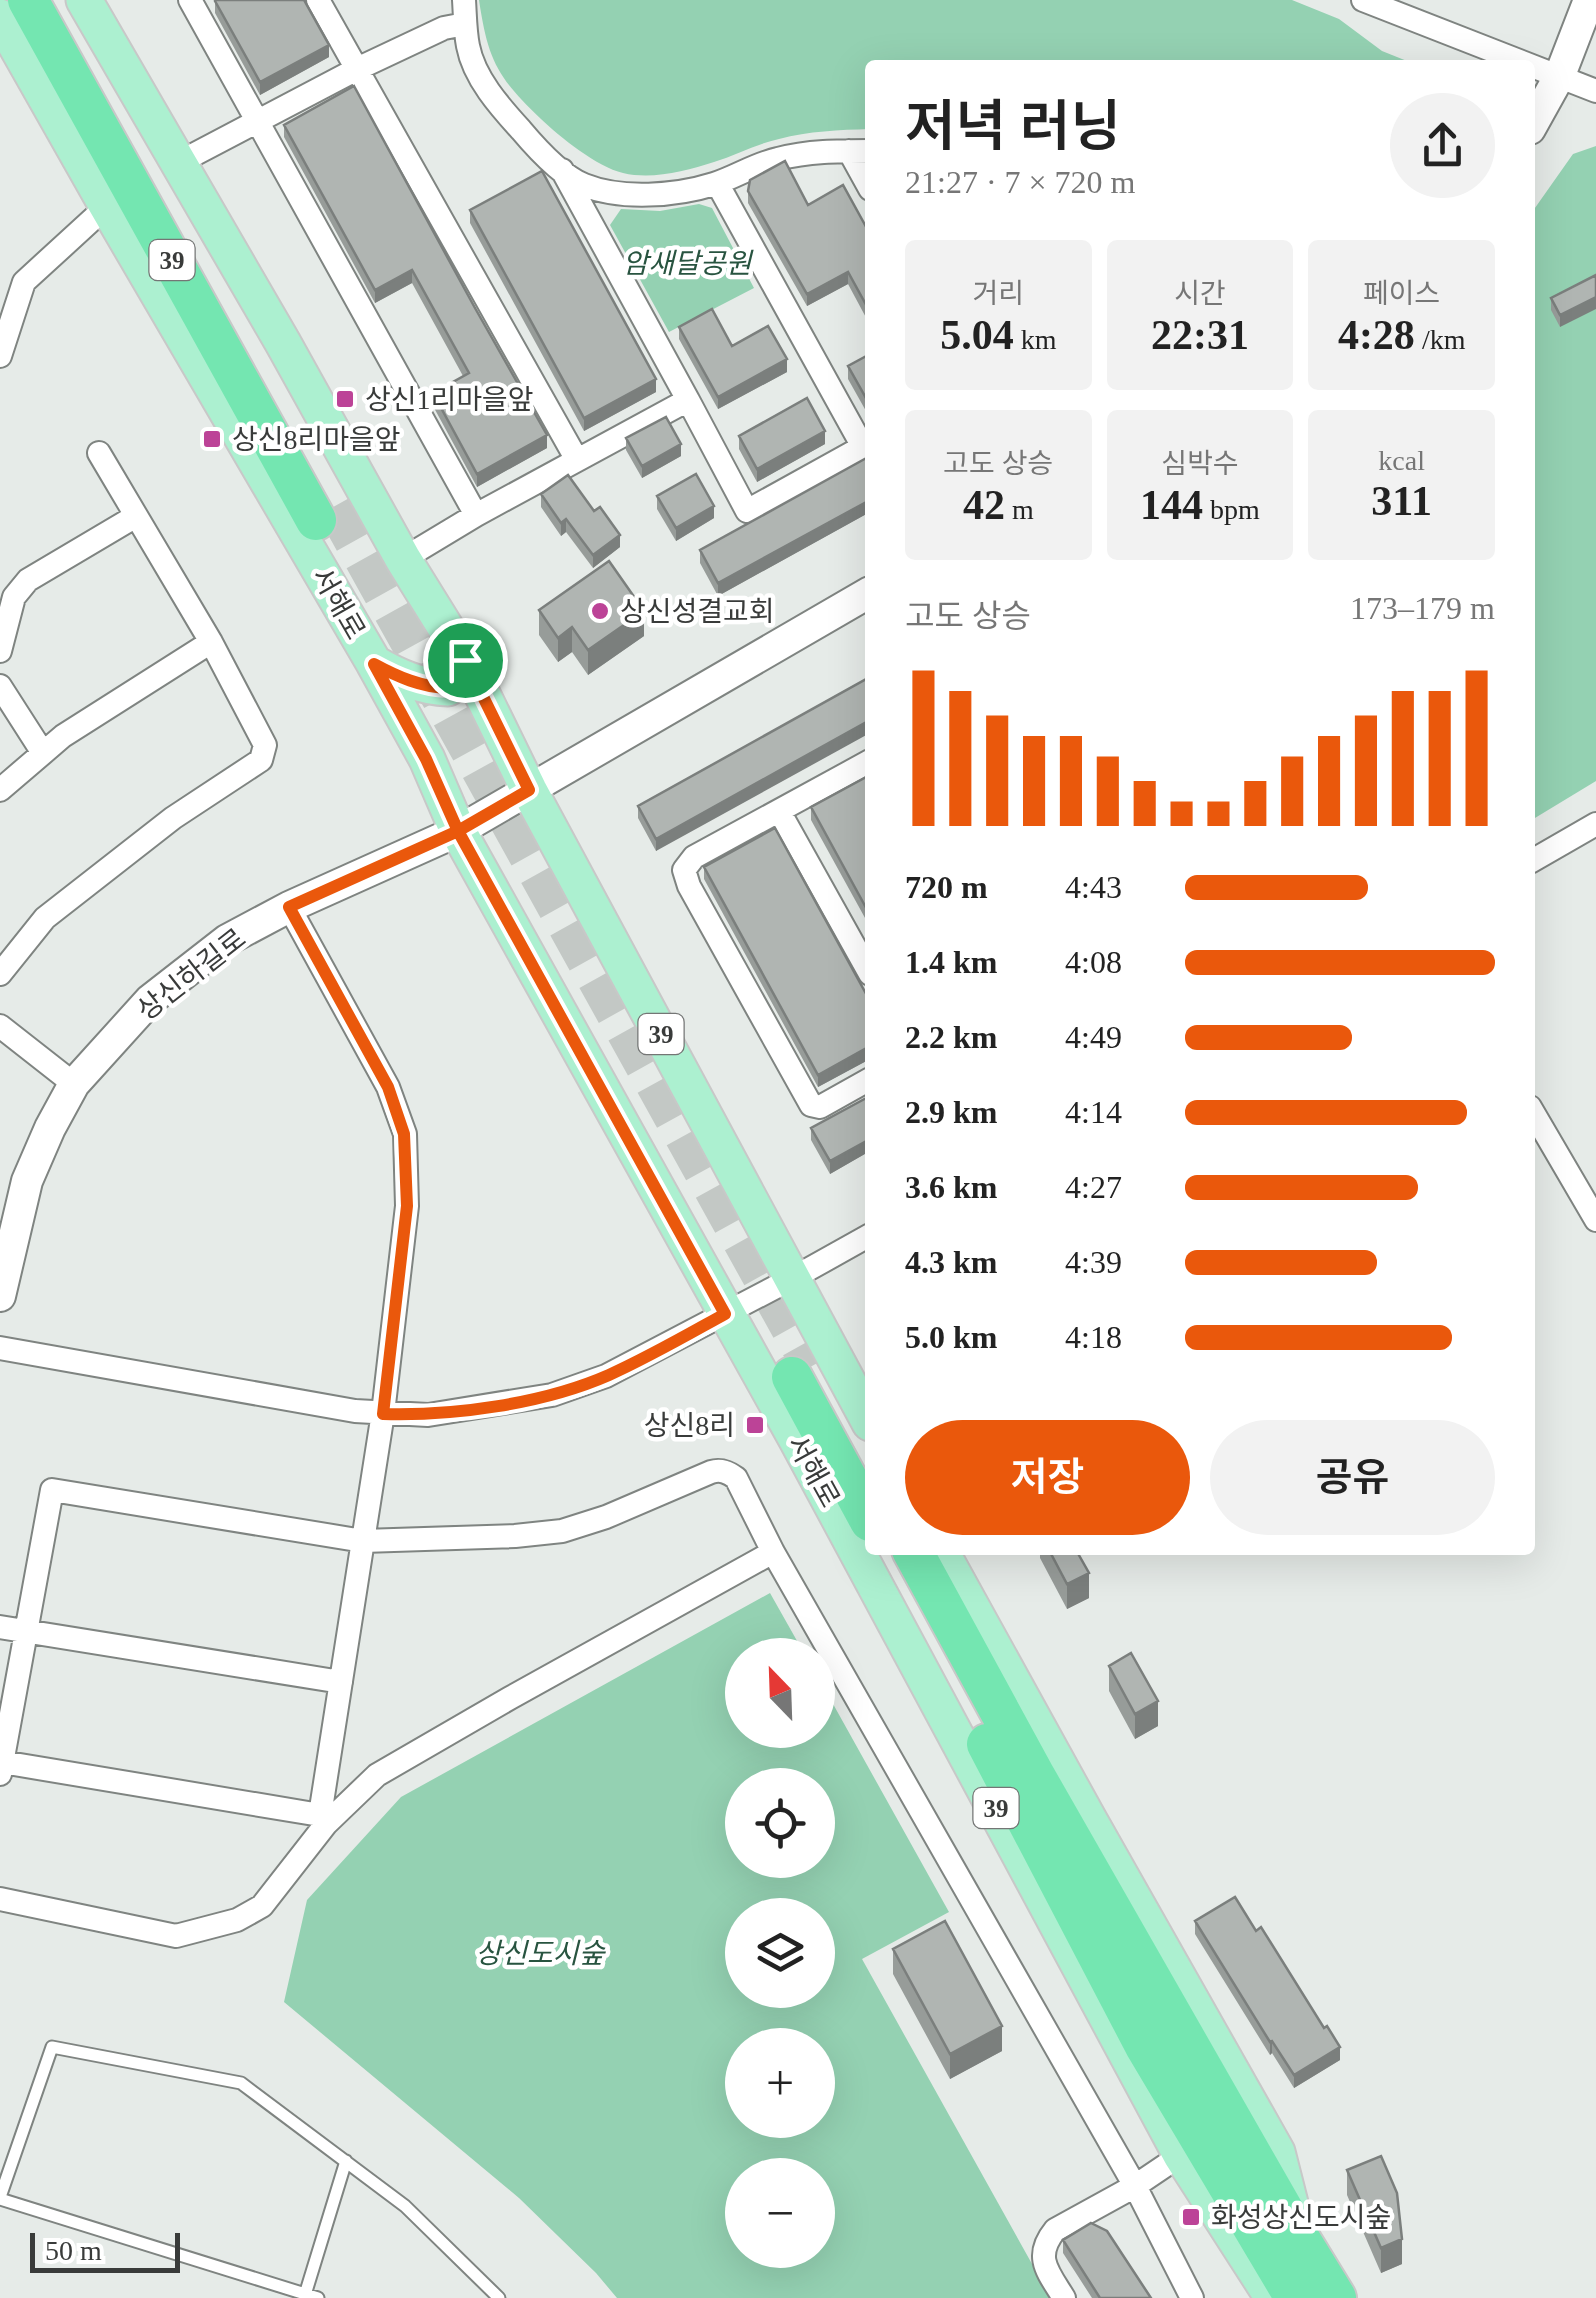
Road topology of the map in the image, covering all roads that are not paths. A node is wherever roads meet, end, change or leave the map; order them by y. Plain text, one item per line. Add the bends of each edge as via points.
1 (28, 0) edge
2 (48, 0) edge
3 (84, 0) edge
4 (190, 0) edge
5 (318, 0) edge
6 (1363, 0) edge
7 (1589, 0) edge
8 (465, 12) edge
9 (0, 17) edge
10 (1519, 60) edge
11 (1535, 66) edge
12 (357, 70) junction
13 (1560, 76) junction
14 (1596, 91) edge
15 (256, 120) junction
16 (1535, 120) edge
17 (859, 151) edge
18 (178, 162) junction
19 (562, 170) junction
20 (718, 183) junction
21 (107, 206) junction
22 (0, 356) edge
23 (688, 400) junction
24 (865, 444) edge
25 (865, 447) edge
26 (99, 453) dead end
27 (578, 460) junction
28 (476, 515) junction
29 (136, 516) junction
30 (403, 559) junction
31 (865, 595) edge
32 (211, 642) junction
33 (0, 651) edge
34 (465, 660) junction
35 (374, 664) junction
36 (0, 686) edge
37 (43, 753) junction
38 (865, 764) edge
39 (0, 790) edge
40 (529, 790) junction
41 (779, 811) junction
42 (1596, 824) edge
43 (458, 831) junction
44 (1535, 859) edge
45 (289, 907) junction
46 (865, 965) edge
47 (0, 974) edge
48 (0, 1026) edge
49 (865, 1082) edge
50 (74, 1084) junction
51 (1535, 1115) edge
52 (1596, 1220) edge
53 (865, 1238) edge
54 (794, 1278) junction
55 (0, 1296) edge
56 (725, 1314) junction
57 (0, 1348) edge
58 (803, 1375) junction
59 (383, 1414) junction
60 (865, 1420) edge
61 (865, 1466) edge
62 (865, 1503) edge
63 (865, 1510) edge
64 (363, 1541) junction
65 (773, 1552) junction
66 (888, 1555) edge
67 (890, 1555) edge
68 (915, 1555) edge
69 (943, 1555) edge
70 (0, 1627) edge
71 (26, 1631) junction
72 (340, 1682) junction
73 (1, 1768) edge
74 (323, 1820) junction
75 (0, 1899) edge
76 (1181, 2155) junction
77 (346, 2161) junction
78 (1135, 2186) junction
79 (0, 2198) edge
80 (1298, 2236) junction
81 (309, 2297) edge
82 (498, 2298) edge
83 (1064, 2298) edge
84 (1192, 2298) edge
85 (1273, 2298) edge
86 (1295, 2298) edge
87 (1336, 2298) edge

1 - 2 highway, 39 via 325,513
3 - 18 main road, 서해로 / 39
4 - 15 street
5 - 12 street
6 - 10 street
7 - 13 street
8 - 12 street
8 - 19 street via 469,50 482,80
9 - 21 main road, 서해로 / 39
11 - 13 street
12 - 15 street
12 - 27 street
13 - 14 street
13 - 16 street
15 - 18 street
15 - 28 street
17 - 20 street via 776,159
18 - 30 main road, 서해로 / 39
19 - 20 street via 583,185 648,195
19 - 23 street
20 - 24 street
21 - 22 street via 24,282
21 - 35 main road, 서해로 / 39
23 - 25 street via 748,511
23 - 27 street
26 - 29 street
27 - 28 street
28 - 30 street
29 - 32 street
29 - 33 street via 28,580 14,596
30 - 34 main road, 서해로 / 39
31 - 40 street, 상신하길로
32 - 37 street
32 - 47 street via 265,745 261,760 173,818 45,918
34 - 35 main road via 448,688 427,687
34 - 40 main road, 서해로 / 39
35 - 43 main road, 서해로 / 39
36 - 37 street
37 - 39 street
38 - 41 street
40 - 43 street, 상신하길로
40 - 54 main road, 서해로 / 39
41 - 46 street
41 - 49 street via 694,857 684,870 686,881 811,1105 820,1107
42 - 44 street
43 - 45 street, 상신하길로
43 - 56 main road, 서해로 / 39
45 - 50 street, 상신하길로 via 228,940 150,1000
45 - 59 street via 388,1087 404,1134 407,1206
48 - 50 street
50 - 55 street, 상신하길로 via 27,1180
51 - 52 street
53 - 54 street
54 - 56 street
54 - 58 main road, 서해로 / 39
56 - 58 main road, 서해로 / 39
56 - 59 street via 606,1376 552,1394 428,1415
57 - 59 street
58 - 60 main road, 서해로 / 39
58 - 61 highway, 서해로 / 39
58 - 62 main road, 서해로 / 39
58 - 63 highway, 서해로 / 39
59 - 64 street
64 - 65 street via 562,1531 718,1470 736,1478
64 - 71 street via 52,1490
64 - 72 street
65 - 74 street via 378,1775
65 - 78 street
66 - 86 highway, 39 via 1145,2046
67 - 76 main road, 서해로 / 39
68 - 80 highway, 39
69 - 80 main road, 39 via 1277,2152
70 - 71 street
71 - 72 street
71 - 73 street
72 - 74 street
73 - 74 street
74 - 75 street via 262,1906 176,1936
76 - 78 street
76 - 85 main road, 서해로 / 39
77 - 79 lane via 241,2082 52,2047
77 - 81 lane
77 - 82 lane via 405,2206
78 - 83 street via 1048,2239 1044,2264
78 - 84 street
79 - 81 lane
80 - 87 highway, 39

